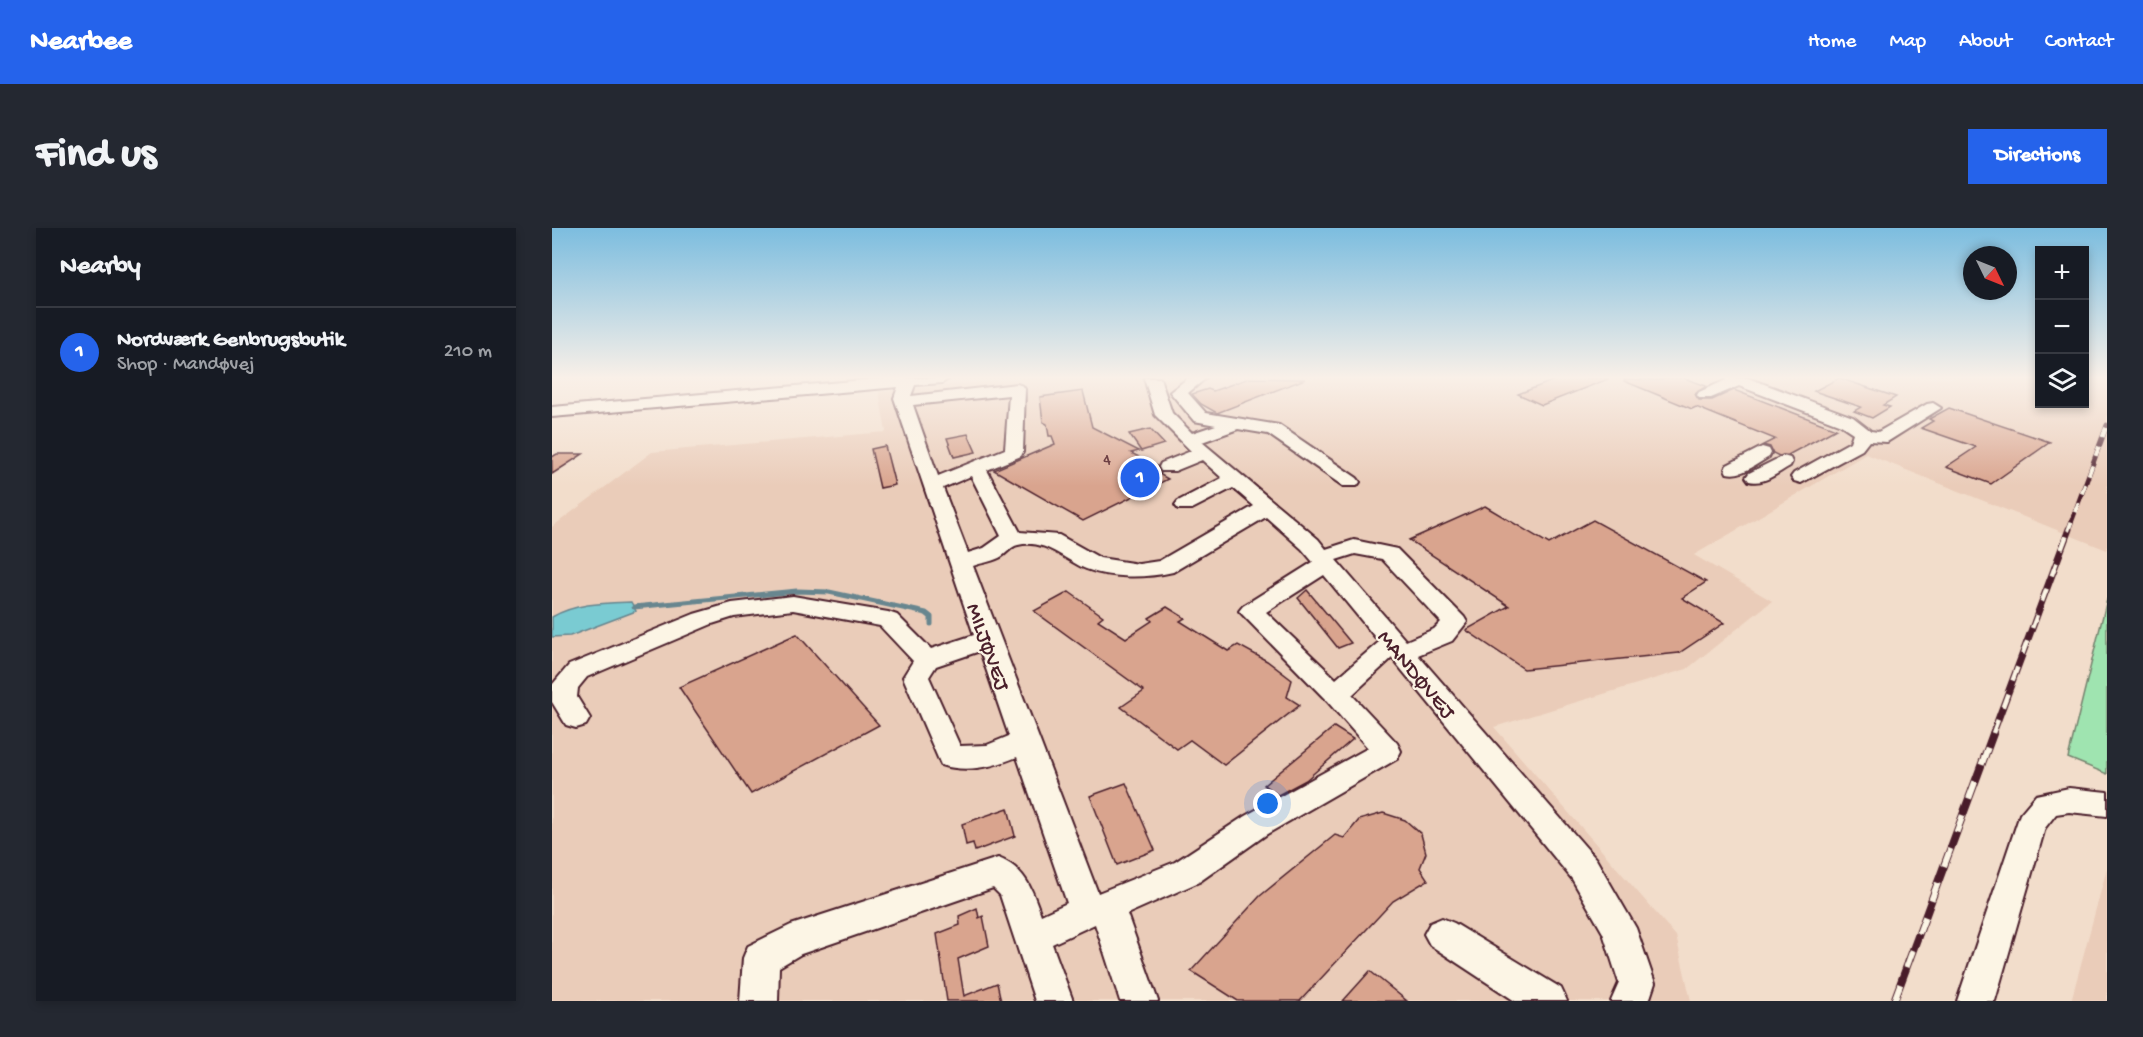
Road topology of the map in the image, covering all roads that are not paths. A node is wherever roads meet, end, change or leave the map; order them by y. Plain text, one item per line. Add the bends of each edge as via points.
1 (912, 414) edge
2 (1016, 414) edge
3 (1164, 414) edge
4 (1197, 414) edge
5 (1829, 414) edge
6 (1922, 414) edge
7 (1237, 424) junction
8 (1862, 435) junction
9 (1197, 447) junction
10 (1762, 453) dead end
11 (1783, 462) dead end
12 (976, 467) junction
13 (1168, 467) dead end
14 (1734, 469) dead end
15 (1756, 477) dead end
16 (1801, 477) dead end
17 (1235, 479) junction
18 (1350, 482) dead end
19 (932, 485) junction
20 (1185, 505) dead end
21 (1268, 507) junction
22 (1013, 538) junction
23 (1324, 561) junction
24 (960, 563) junction
25 (988, 639) junction
26 (1397, 647) junction
27 (927, 660) junction
28 (1336, 694) junction
29 (576, 718) dead end
30 (1025, 741) junction
31 (2107, 804) edge
32 (1097, 909) junction
33 (1442, 933) dead end
34 (1031, 936) junction
35 (759, 1001) edge
36 (1054, 1001) edge
37 (1140, 1001) edge
38 (1548, 1001) edge
39 (1630, 1001) edge
40 (1976, 1001) edge

1 - 19 street, MILJØVEJ
2 - 12 street via 1014,452
3 - 9 street, MANDØVEJ
4 - 7 street
5 - 8 street via 1862,430
6 - 8 street via 1881,438
7 - 9 street
7 - 18 street via 1273,429
8 - 16 street via 1856,446
9 - 13 street
9 - 17 street, MANDØVEJ
10 - 14 street
11 - 15 street
12 - 19 street
12 - 22 street
17 - 20 street
17 - 21 street, MANDØVEJ
19 - 24 street, MILJØVEJ
21 - 22 street via 1165,567 1139,571 1094,564 1051,540
21 - 23 street, MANDØVEJ
22 - 24 street via 992,553
23 - 26 street, MANDØVEJ
23 - 26 street via 1354,547 1389,554 1455,622 1443,635
23 - 28 street via 1251,611
24 - 25 street, MILJØVEJ
25 - 27 street
25 - 30 street, MILJØVEJ
26 - 28 street
26 - 39 street, MANDØVEJ via 1584,869 1619,928 1637,983
27 - 29 street via 888,620 793,603 732,610 578,672 565,685 563,698
27 - 30 street via 916,677 951,757 990,756
28 - 32 street via 1387,751 1256,825 1187,872
30 - 32 street, MILJØVEJ
31 - 40 street via 2069,800 2047,804 2031,823
32 - 34 street
32 - 37 street
33 - 38 street
34 - 35 street via 1014,887 998,872 791,941 761,958
34 - 36 street

